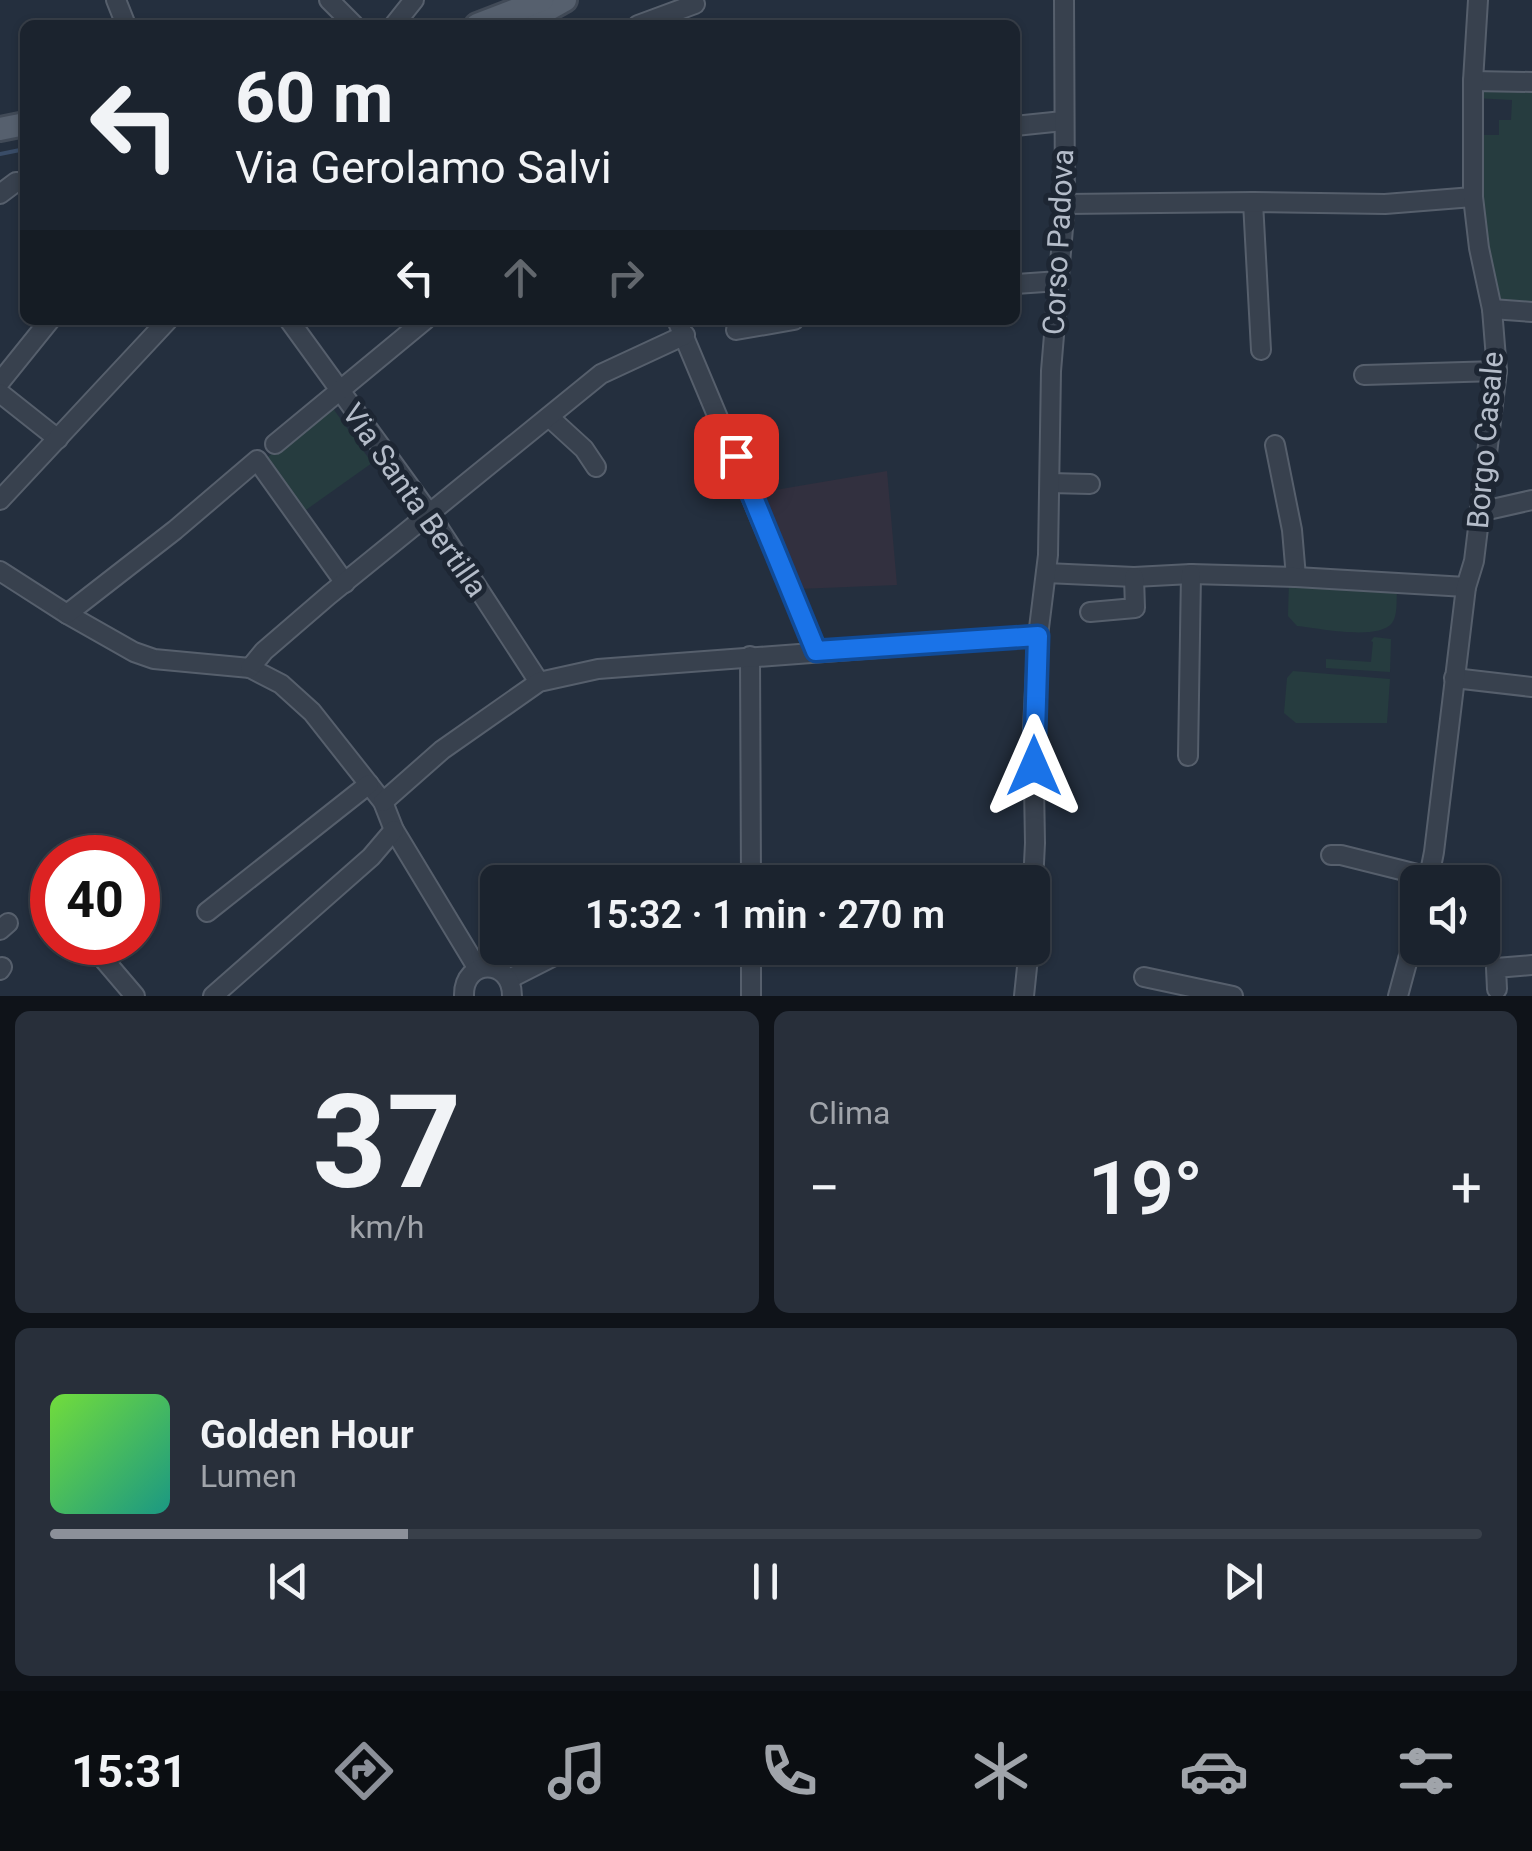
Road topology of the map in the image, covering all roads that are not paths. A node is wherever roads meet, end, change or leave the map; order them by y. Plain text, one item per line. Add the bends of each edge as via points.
1 (329, 0) edge
2 (414, 0) edge
3 (542, 0) edge
4 (565, 0) edge
5 (1064, 0) edge
6 (1478, 0) edge
7 (695, 4) dead end
8 (521, 16) edge
9 (349, 20) edge
10 (398, 20) edge
11 (652, 20) edge
12 (1473, 82) junction
13 (1532, 82) edge
14 (1063, 121) junction
15 (1020, 125) edge
16 (16, 182) dead end
17 (0, 194) edge
18 (1473, 197) junction
19 (1253, 202) junction
20 (1065, 204) junction
21 (1059, 281) junction
22 (1020, 284) edge
23 (1492, 309) junction
24 (1532, 312) edge
25 (46, 325) edge
26 (163, 325) edge
27 (292, 325) edge
28 (420, 325) edge
29 (765, 325) edge
30 (681, 328) edge
31 (736, 330) dead end
32 (1261, 350) dead end
33 (1496, 372) junction
34 (1364, 375) dead end
35 (0, 382) edge
36 (338, 390) junction
37 (0, 393) edge
38 (548, 417) junction
39 (58, 440) junction
40 (275, 444) dead end
41 (1275, 446) dead end
42 (596, 466) dead end
43 (1050, 483) junction
44 (1090, 484) dead end
45 (0, 500) edge
46 (1532, 500) edge
47 (1479, 512) junction
48 (428, 513) junction
49 (0, 571) edge
50 (1046, 573) junction
51 (1190, 574) junction
52 (1134, 577) junction
53 (1296, 577) junction
54 (344, 583) junction
55 (1466, 588) junction
56 (1090, 612) dead end
57 (67, 614) junction
58 (1038, 636) junction
59 (816, 651) junction
60 (750, 656) junction
61 (250, 668) junction
62 (1454, 678) junction
63 (539, 682) junction
64 (1532, 687) edge
65 (1188, 756) dead end
66 (368, 784) junction
67 (382, 802) junction
68 (394, 830) junction
69 (1331, 856) dead end
70 (751, 865) edge
71 (1034, 865) edge
72 (1431, 865) edge
73 (1400, 872) edge
74 (207, 912) dead end
75 (108, 965) edge
76 (544, 965) edge
77 (751, 965) edge
78 (1027, 965) edge
79 (1406, 965) edge
80 (1532, 965) edge
81 (478, 970) junction
82 (1144, 978) dead end
83 (510, 987) edge
84 (1497, 989) dead end
85 (134, 996) edge
86 (213, 996) edge
87 (464, 996) edge
88 (751, 996) edge
89 (1024, 996) edge
90 (1232, 996) edge
91 (1398, 996) edge

1 - 9 street
2 - 10 street
3 - 8 main road
4 - 8 main road
5 - 14 street, Corso Padova
6 - 12 street, Borgo Casale
7 - 11 street
12 - 13 street
12 - 18 street, Borgo Casale
14 - 15 street
14 - 20 street, Corso Padova
16 - 17 street
18 - 19 street
18 - 23 street, Borgo Casale
19 - 20 street
19 - 32 street
20 - 21 street, Corso Padova
21 - 22 street
21 - 43 street, Corso Padova
23 - 24 street
23 - 33 street, Borgo Casale
25 - 35 street
26 - 39 street
27 - 36 street, Via Santa Bertilla
28 - 36 street
29 - 31 street
30 - 38 street via 601,374
30 - 59 street
33 - 34 street
33 - 47 street, Borgo Casale
36 - 40 street
36 - 48 street, Via Santa Bertilla
37 - 39 street
38 - 42 street
38 - 48 street
39 - 45 street
41 - 53 street
43 - 44 street
43 - 50 street, Corso Padova
46 - 47 street
47 - 55 street, Borgo Casale
48 - 54 street
48 - 63 street, Via Santa Bertilla
49 - 57 street
50 - 52 street
50 - 58 street, Corso Padova
51 - 52 street
51 - 53 street
51 - 65 street
52 - 56 street via 1135,608
53 - 55 street
54 - 57 street via 257,460
54 - 61 street
55 - 62 street, Borgo Casale
57 - 61 street via 154,659
58 - 59 street
58 - 71 street, Corso Padova
59 - 60 street
60 - 63 street via 598,668
60 - 70 street
61 - 66 street via 312,712
62 - 64 street
62 - 72 street, Borgo Casale
63 - 67 street
66 - 67 street
66 - 74 street
67 - 68 street
68 - 81 street
68 - 86 street
69 - 73 street, Borgo Casale
75 - 85 street
76 - 83 street
77 - 88 street
78 - 89 street
79 - 91 street
80 - 84 street via 1496,968
81 - 83 street via 498,970
81 - 87 street via 466,980
82 - 90 street

